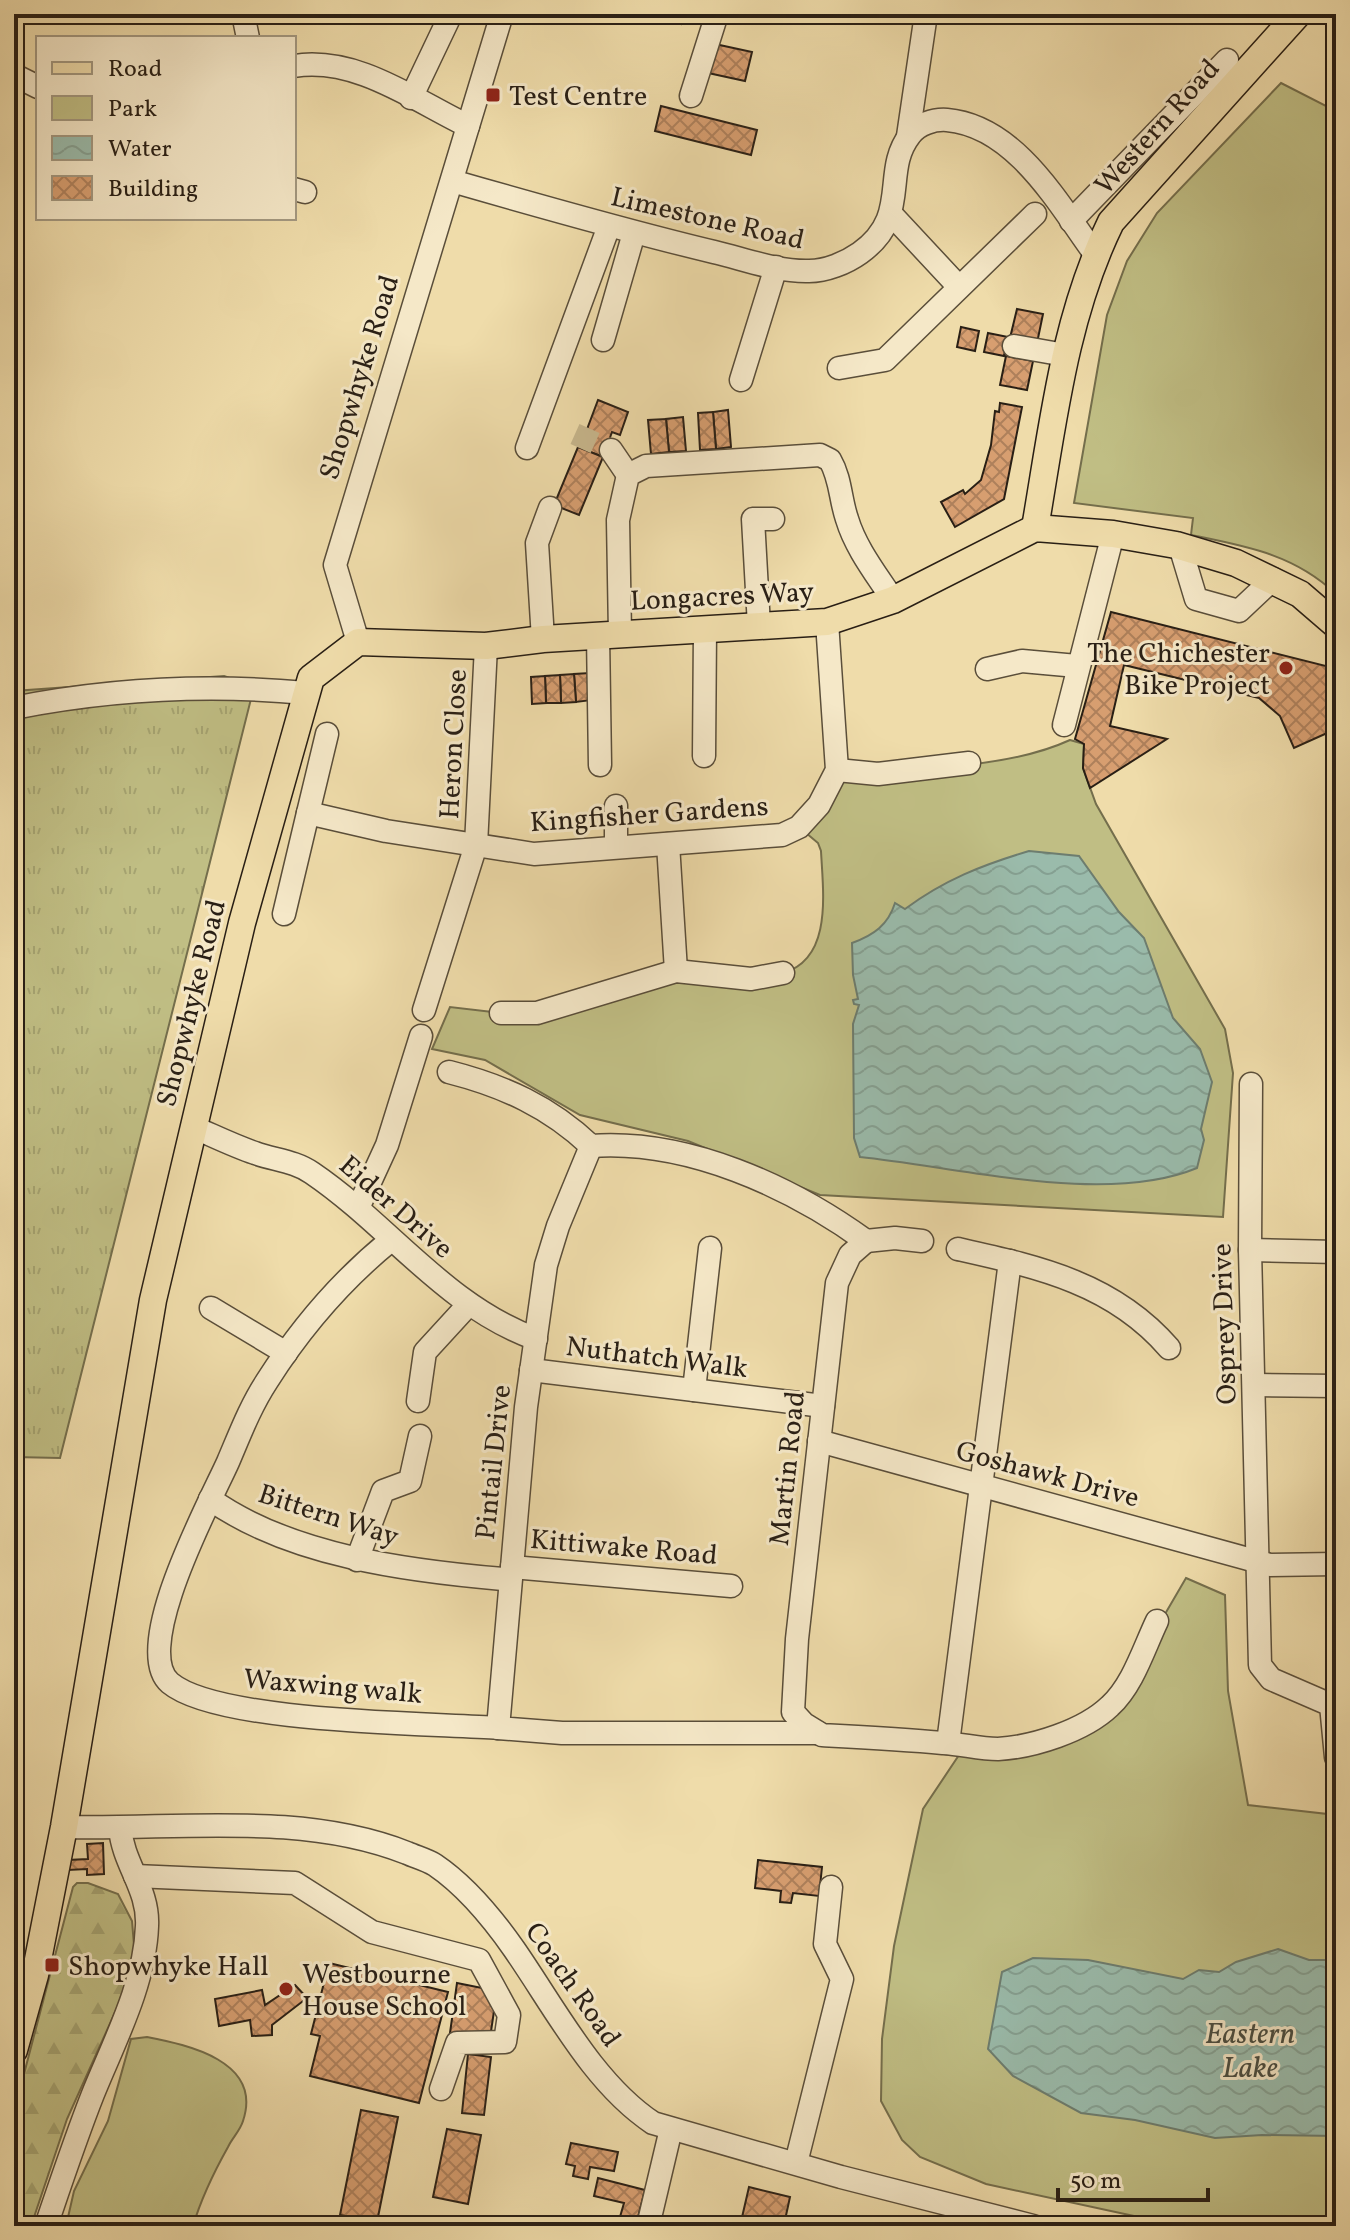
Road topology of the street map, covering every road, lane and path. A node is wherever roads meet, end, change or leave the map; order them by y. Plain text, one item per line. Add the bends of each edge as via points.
1 (243, 14) edge
2 (451, 14) edge
3 (502, 14) edge
4 (717, 14) edge
5 (926, 14) edge
6 (1298, 14) edge
7 (248, 36) edge
8 (1227, 60) dead end
9 (296, 66) edge
10 (14, 75) edge
11 (36, 86) edge
12 (691, 96) dead end
13 (411, 98) junction
14 (468, 126) junction
15 (908, 136) junction
16 (452, 181) junction
17 (891, 214) junction
18 (1035, 214) dead end
19 (1071, 221) junction
20 (609, 226) junction
21 (634, 233) junction
22 (1095, 254) junction
23 (776, 267) junction
24 (959, 287) junction
25 (603, 340) dead end
26 (1014, 346) dead end
27 (1065, 355) junction
28 (839, 368) dead end
29 (741, 380) dead end
30 (527, 448) dead end
31 (611, 450) tunnel mouth
32 (628, 475) junction
33 (550, 508) dead end
34 (773, 519) dead end
35 (1035, 528) junction
36 (1113, 534) junction
37 (1180, 546) junction
38 (1273, 579) junction
39 (893, 600) junction
40 (827, 622) junction
41 (1336, 625) edge
42 (759, 626) junction
43 (705, 629) junction
44 (609, 634) junction
45 (543, 639) junction
46 (358, 642) junction
47 (486, 646) junction
48 (1077, 666) junction
49 (987, 669) dead end
50 (306, 693) junction
51 (14, 708) edge
52 (1064, 725) dead end
53 (327, 734) dead end
54 (704, 756) dead end
55 (969, 763) dead end
56 (600, 765) dead end
57 (837, 770) junction
58 (616, 806) dead end
59 (308, 813) junction
60 (668, 844) junction
61 (476, 845) junction
62 (616, 846) junction
63 (284, 914) dead end
64 (676, 971) junction
65 (783, 973) dead end
66 (424, 1010) dead end
67 (501, 1013) dead end
68 (421, 1036) dead end
69 (449, 1072) dead end
70 (1251, 1084) dead end
71 (193, 1127) junction
72 (591, 1146) junction
73 (359, 1206) junction
74 (391, 1240) junction
75 (866, 1241) junction
76 (922, 1241) dead end
77 (710, 1248) dead end
78 (958, 1249) dead end
79 (1250, 1250) junction
80 (1336, 1252) edge
81 (1010, 1261) junction
82 (469, 1304) junction
83 (211, 1308) dead end
84 (536, 1339) junction
85 (1169, 1348) dead end
86 (286, 1353) junction
87 (531, 1370) junction
88 (1254, 1385) junction
89 (1336, 1386) edge
90 (694, 1390) junction
91 (418, 1401) dead end
92 (823, 1406) junction
93 (420, 1436) dead end
94 (819, 1441) junction
95 (981, 1486) junction
96 (210, 1499) junction
97 (357, 1560) junction
98 (1260, 1562) junction
99 (1336, 1564) edge
100 (511, 1576) junction
101 (731, 1586) dead end
102 (1157, 1621) dead end
103 (498, 1728) junction
104 (818, 1733) junction
105 (948, 1743) junction
106 (1336, 1757) edge
107 (64, 1827) junction
108 (120, 1828) junction
109 (135, 1876) junction
110 (831, 1887) dead end
111 (14, 2050) edge
112 (441, 2089) dead end
113 (671, 2129) junction
114 (796, 2163) junction
115 (979, 2220) edge
116 (46, 2226) edge
117 (648, 2226) edge
118 (1033, 2226) edge

1 - 7 street
2 - 13 street
3 - 14 street, Shopwhyke Road
4 - 12 street
5 - 15 street, Limestone Road
6 - 22 main road, Western Road via 1139,188 1111,222
8 - 19 street
9 - 13 street via 336,64
10 - 11 street
13 - 14 street
14 - 16 street, Shopwhyke Road
15 - 17 street, Limestone Road
15 - 19 street via 939,120 962,121 991,136 1033,170
16 - 20 street, Limestone Road
16 - 46 street, Shopwhyke Road via 335,565
17 - 23 street, Limestone Road via 872,244 854,257 809,271
17 - 24 street
18 - 24 street
19 - 22 street
20 - 21 street, Limestone Road
20 - 30 street
21 - 23 street, Limestone Road
21 - 25 street
22 - 27 main road, Western Road
23 - 29 street
24 - 28 street via 885,360
26 - 27 street
27 - 35 main road, Western Road
31 - 32 street
32 - 39 street via 646,466 820,455 830,460 859,548
32 - 44 street via 618,520
33 - 45 street via 537,543
34 - 42 street via 753,519
35 - 36 main road
35 - 39 main road, Longacres Way
36 - 37 main road
36 - 48 street
37 - 38 main road
37 - 38 street via 1196,599 1239,611
38 - 41 main road
39 - 40 main road, Longacres Way
40 - 42 main road, Longacres Way
40 - 57 street
42 - 43 main road, Longacres Way
43 - 44 main road, Longacres Way
43 - 54 street
44 - 45 main road, Longacres Way
44 - 56 street
45 - 47 main road, Longacres Way
46 - 47 main road, Longacres Way
46 - 50 main road, Shopwhyke Road via 311,678
47 - 61 street, Heron Close
48 - 49 street via 1022,661
48 - 52 street
50 - 51 street via 228,686 59,699
50 - 71 main road, Shopwhyke Road
53 - 59 street
55 - 57 street via 878,774
57 - 60 street, Kingfisher Gardens via 819,805 799,827 782,835
58 - 62 street
59 - 61 street, Heron Close
59 - 63 street
60 - 62 street, Kingfisher Gardens
60 - 64 street
61 - 62 street, Kingfisher Gardens via 534,854
61 - 66 street, Heron Close
64 - 65 street via 751,979
64 - 67 street via 537,1013
68 - 73 street via 387,1145
69 - 72 street via 518,1094 571,1126
70 - 79 street, Osprey Drive
71 - 73 street, Eider Drive via 303,1167
71 - 107 main road, Shopwhyke Road via 136,1388
72 - 75 street via 621,1143 660,1150 743,1174 827,1212
72 - 84 street, Pintail Drive via 546,1265
73 - 74 street, Eider Drive
74 - 82 street, Eider Drive
74 - 86 street, Bittern Way via 365,1262
75 - 76 street
75 - 92 street, Martin Road via 850,1255 837,1283
77 - 90 street
78 - 81 street
79 - 80 street
79 - 88 street, Osprey Drive
81 - 85 street via 1099,1291 1127,1307
81 - 95 street
82 - 84 street, Eider Drive via 491,1321
82 - 91 street via 425,1352
83 - 86 street
84 - 87 street, Pintail Drive
86 - 96 street, Bittern Way via 244,1420
87 - 90 street, Nuthatch Walk
87 - 100 street, Pintail Drive
88 - 89 street
88 - 98 street, Osprey Drive
90 - 92 street, Nuthatch Walk
92 - 94 street, Martin Road
93 - 97 street via 410,1481 383,1491
94 - 95 street, Goshawk Drive
94 - 104 street, Martin Road via 793,1712
95 - 98 street, Goshawk Drive
95 - 105 street
96 - 97 street, Bittern Way via 264,1528
96 - 103 street, Waxwing walk via 170,1597 159,1651 169,1683 252,1712
97 - 100 street, Bittern Way via 422,1573
98 - 99 street, Goshawk Drive
98 - 106 street, Osprey Drive via 1260,1665 1271,1679 1331,1705
100 - 101 street, Kittiwake Road
100 - 103 street, Pintail Drive
102 - 105 street via 1120,1693 1091,1721 1001,1749
103 - 104 street
104 - 105 street
107 - 108 street, Coach Road
107 - 111 main road, Shopwhyke Road via 35,1975
108 - 109 street via 122,1852
108 - 113 street, Coach Road via 283,1827 378,1842 434,1864 509,1941 627,2105
109 - 112 street via 295,1883 372,1932 479,1960 509,2015 505,2042 457,2043
109 - 116 street via 145,1904 142,1954
110 - 114 street via 825,1944 842,1979
113 - 114 street, Coach Road
113 - 117 street
114 - 115 street, Coach Road
115 - 118 street, Coach Road

